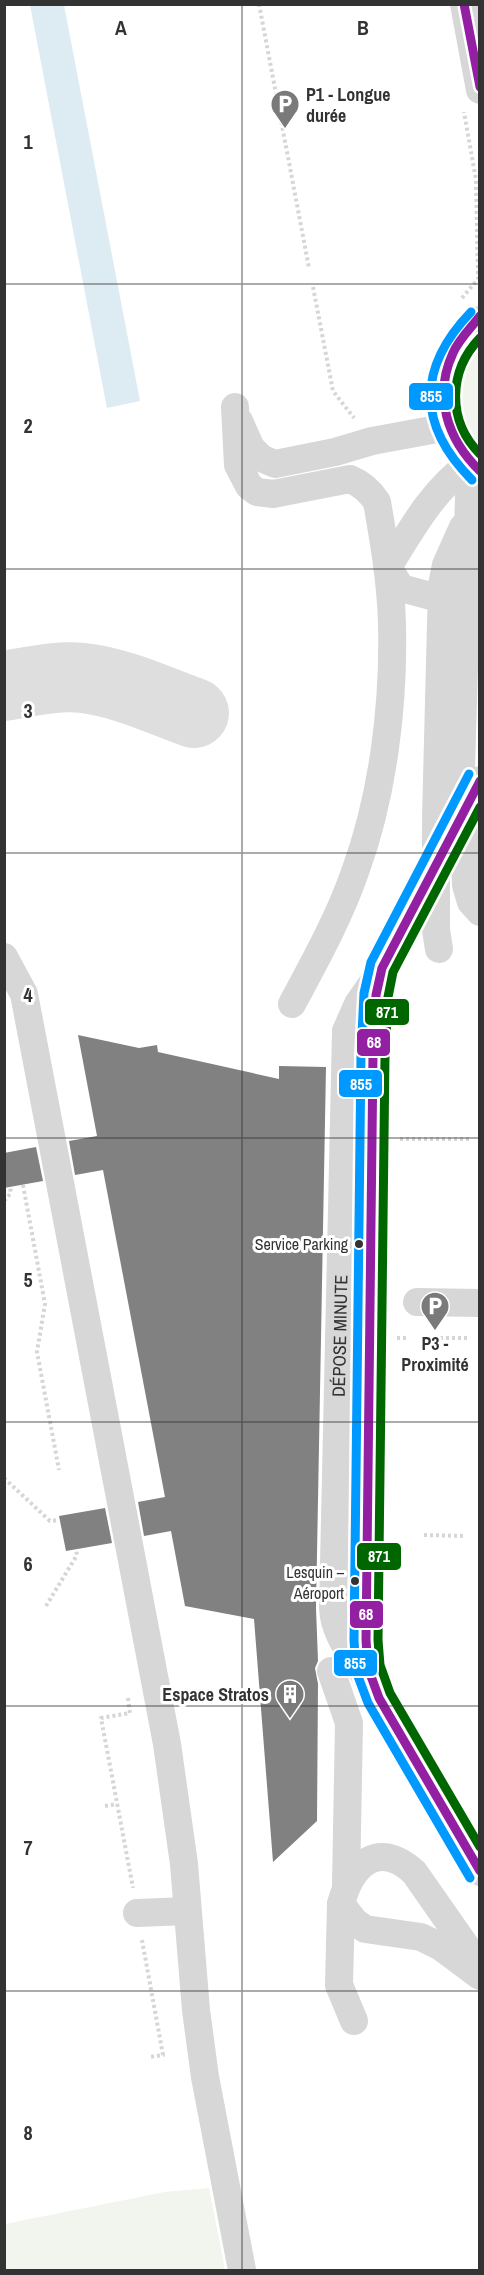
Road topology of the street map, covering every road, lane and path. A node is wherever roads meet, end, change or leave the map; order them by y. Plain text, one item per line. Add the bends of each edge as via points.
1 (259, 4) edge
2 (464, 4) edge
3 (471, 96) edge
4 (309, 268) dead end
5 (313, 287) dead end
6 (472, 316) edge
7 (448, 427) junction
8 (367, 434) junction
9 (475, 467) edge
10 (468, 514) junction
11 (388, 567) junction
12 (442, 599) junction
13 (480, 780) edge
14 (480, 912) edge
15 (440, 949) dead end
16 (4, 957) edge
17 (292, 1004) dead end
18 (396, 1139) dead end
19 (470, 1140) dead end
20 (23, 1185) dead end
21 (10, 1187) dead end
22 (4, 1201) edge
23 (417, 1302) dead end
24 (480, 1303) edge
25 (428, 1338) dead end
26 (468, 1338) dead end
27 (59, 1470) dead end
28 (4, 1478) edge
29 (59, 1520) dead end
30 (424, 1535) dead end
31 (466, 1536) dead end
32 (76, 1549) dead end
33 (46, 1606) dead end
34 (331, 1671) dead end
35 (127, 1694) dead end
36 (117, 1804) junction
37 (105, 1806) dead end
38 (480, 1872) edge
39 (347, 1903) junction
40 (188, 1911) junction
41 (137, 1913) junction
42 (480, 1971) edge
43 (480, 1976) edge
44 (149, 2057) dead end
45 (242, 2271) edge

1 - 4 path
2 - 3 street
3 - 6 path via 478,279
5 - 8 path via 333,390
6 - 7 street via 445,375 442,395
7 - 8 street
7 - 9 street via 457,446
8 - 11 street via 335,467 272,477 251,467 246,459 235,407 238,465 249,486 257,492 273,494 350,479 366,488 377,502
9 - 10 street
9 - 11 street via 451,477 440,489
10 - 12 street via 446,565
10 - 14 street via 461,768 466,885 471,902
11 - 12 street via 401,588
11 - 17 street via 392,681 386,740 371,816 356,871
12 - 15 street via 436,818 436,930
13 - 38 street, bridge via 382,968 376,995 366,1640 368,1668 379,1698
16 - 40 street via 24,994 167,1744
18 - 19 path
20 - 27 path via 45,1304 37,1352
21 - 22 path via 11,1193
23 - 24 street
25 - 26 path
28 - 29 path via 50,1521
30 - 31 path
32 - 33 path via 77,1555
34 - 39 street via 349,1723
35 - 36 path via 130,1713 101,1718
36 - 37 path
36 - 41 path
39 - 42 street via 354,1870 377,1858 389,1857 404,1863
39 - 43 street via 365,1929 421,1937
40 - 41 street
40 - 45 street via 206,2077
41 - 44 path via 163,2055

